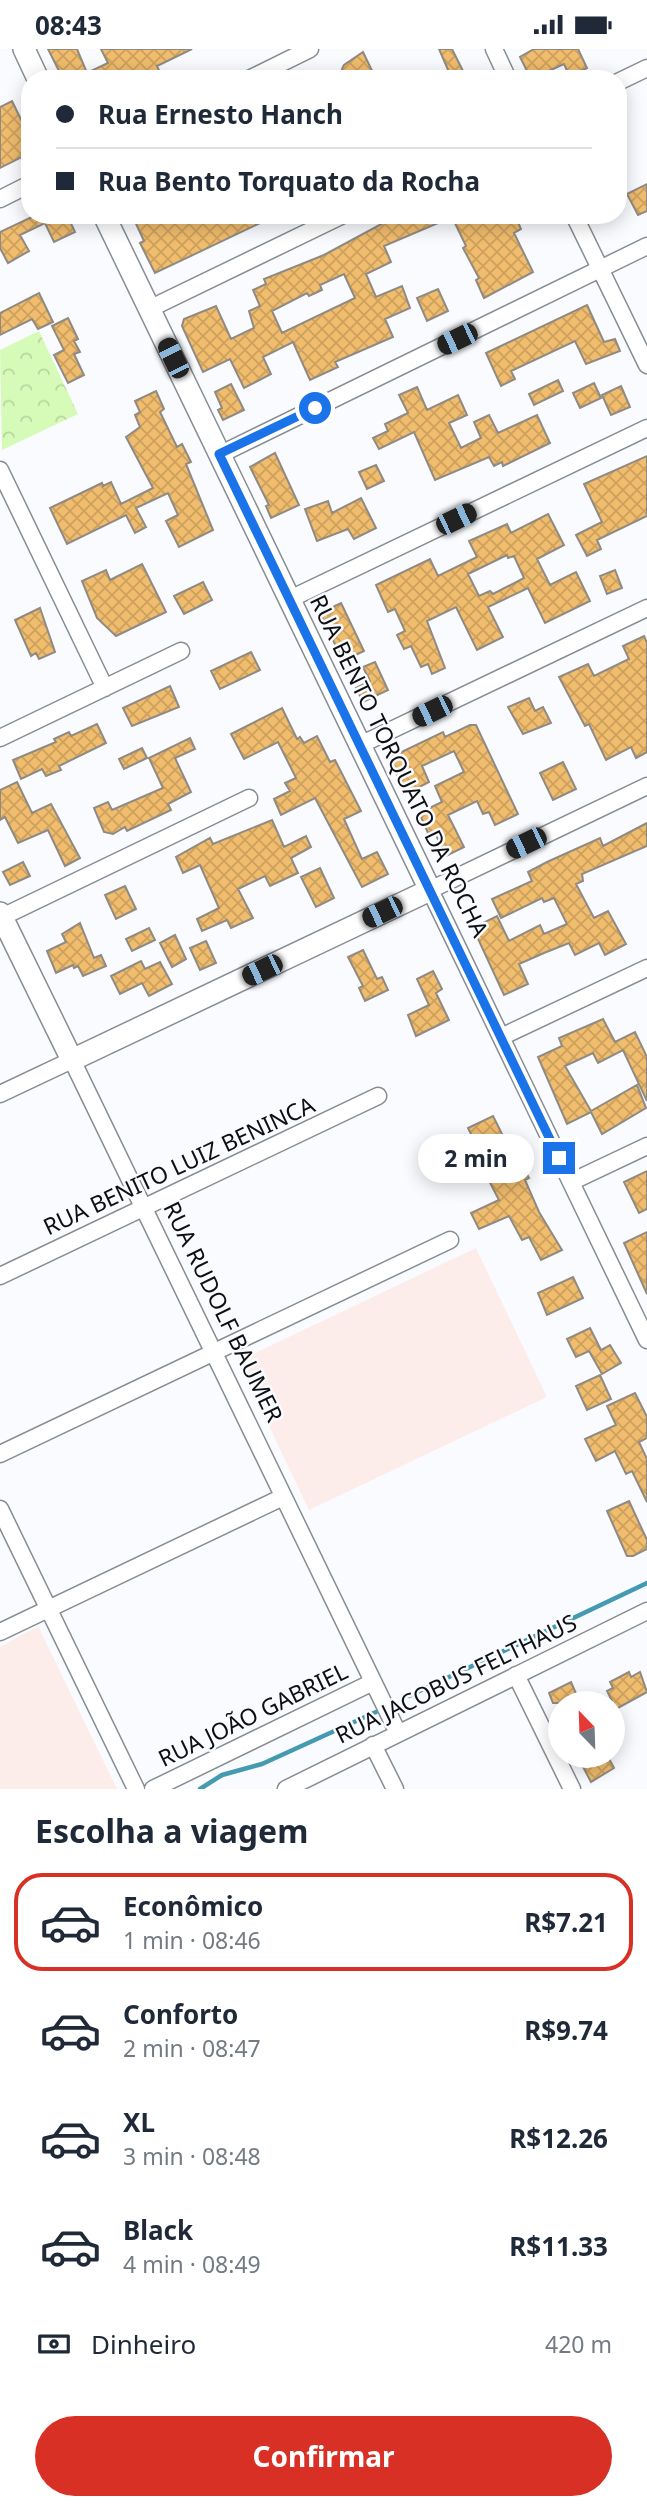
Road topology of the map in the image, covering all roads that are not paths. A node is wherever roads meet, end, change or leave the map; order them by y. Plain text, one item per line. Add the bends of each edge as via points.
1 (24, 49) edge
2 (310, 49) edge
3 (494, 49) edge
4 (647, 68) edge
5 (34, 70) edge
6 (267, 70) edge
7 (504, 70) edge
8 (627, 78) edge
9 (21, 188) edge
10 (0, 199) edge
11 (108, 224) edge
12 (324, 224) edge
13 (578, 224) edge
14 (647, 246) edge
15 (600, 269) junction
16 (149, 309) junction
17 (647, 365) edge
18 (647, 428) edge
19 (219, 454) junction
20 (0, 470) edge
21 (290, 599) junction
22 (647, 608) edge
23 (181, 652) dead end
24 (105, 688) junction
25 (0, 738) edge
26 (360, 745) junction
27 (647, 786) edge
28 (250, 798) dead end
29 (430, 890) junction
30 (1, 916) edge
31 (647, 968) edge
32 (501, 1037) junction
33 (72, 1060) junction
34 (0, 1094) edge
35 (378, 1096) dead end
36 (647, 1146) edge
37 (571, 1182) junction
38 (143, 1208) junction
39 (450, 1240) dead end
40 (0, 1276) edge
41 (645, 1330) edge
42 (214, 1353) junction
43 (0, 1454) edge
44 (284, 1497) junction
45 (0, 1509) edge
46 (48, 1609) junction
47 (647, 1611) edge
48 (0, 1632) edge
49 (516, 1675) junction
50 (373, 1682) junction
51 (398, 1733) junction
52 (373, 1745) junction
53 (136, 1789) edge
54 (153, 1789) edge
55 (286, 1789) edge
56 (395, 1789) edge
57 (572, 1789) edge

1 - 5 street
2 - 6 street
3 - 7 street
4 - 8 street
9 - 10 street
11 - 16 street, RUA BENTO TORQUATO DA ROCHA
12 - 16 street
13 - 15 street
14 - 15 street
15 - 17 street
15 - 19 street
16 - 19 street, RUA BENTO TORQUATO DA ROCHA
18 - 21 street
19 - 21 street, RUA BENTO TORQUATO DA ROCHA
20 - 24 street
21 - 26 street, RUA BENTO TORQUATO DA ROCHA
22 - 26 street
23 - 24 street
24 - 25 street
26 - 29 street, RUA BENTO TORQUATO DA ROCHA
27 - 29 street
28 - 30 street
29 - 32 street, RUA BENTO TORQUATO DA ROCHA
29 - 33 street
30 - 33 street, RUA RUDOLF BAUMER
31 - 32 street
32 - 37 street, RUA BENTO TORQUATO DA ROCHA
33 - 34 street
33 - 38 street, RUA RUDOLF BAUMER
35 - 38 street, RUA BENITO LUIZ BENINCA
36 - 37 street
37 - 41 street, RUA BENTO TORQUATO DA ROCHA
38 - 40 street, RUA BENITO LUIZ BENINCA
38 - 42 street, RUA RUDOLF BAUMER
39 - 42 street
42 - 43 street
42 - 44 street, RUA RUDOLF BAUMER
44 - 46 street
44 - 50 street, RUA RUDOLF BAUMER
45 - 46 street
46 - 48 street
46 - 53 street
47 - 49 street, RUA JACOBUS FELTHAUS
49 - 51 street, RUA JACOBUS FELTHAUS
49 - 57 street
50 - 51 street, RUA RUDOLF BAUMER
50 - 54 street, RUA JOÃO GABRIEL
51 - 52 street, RUA JACOBUS FELTHAUS
52 - 55 street, RUA JACOBUS FELTHAUS
52 - 56 street

